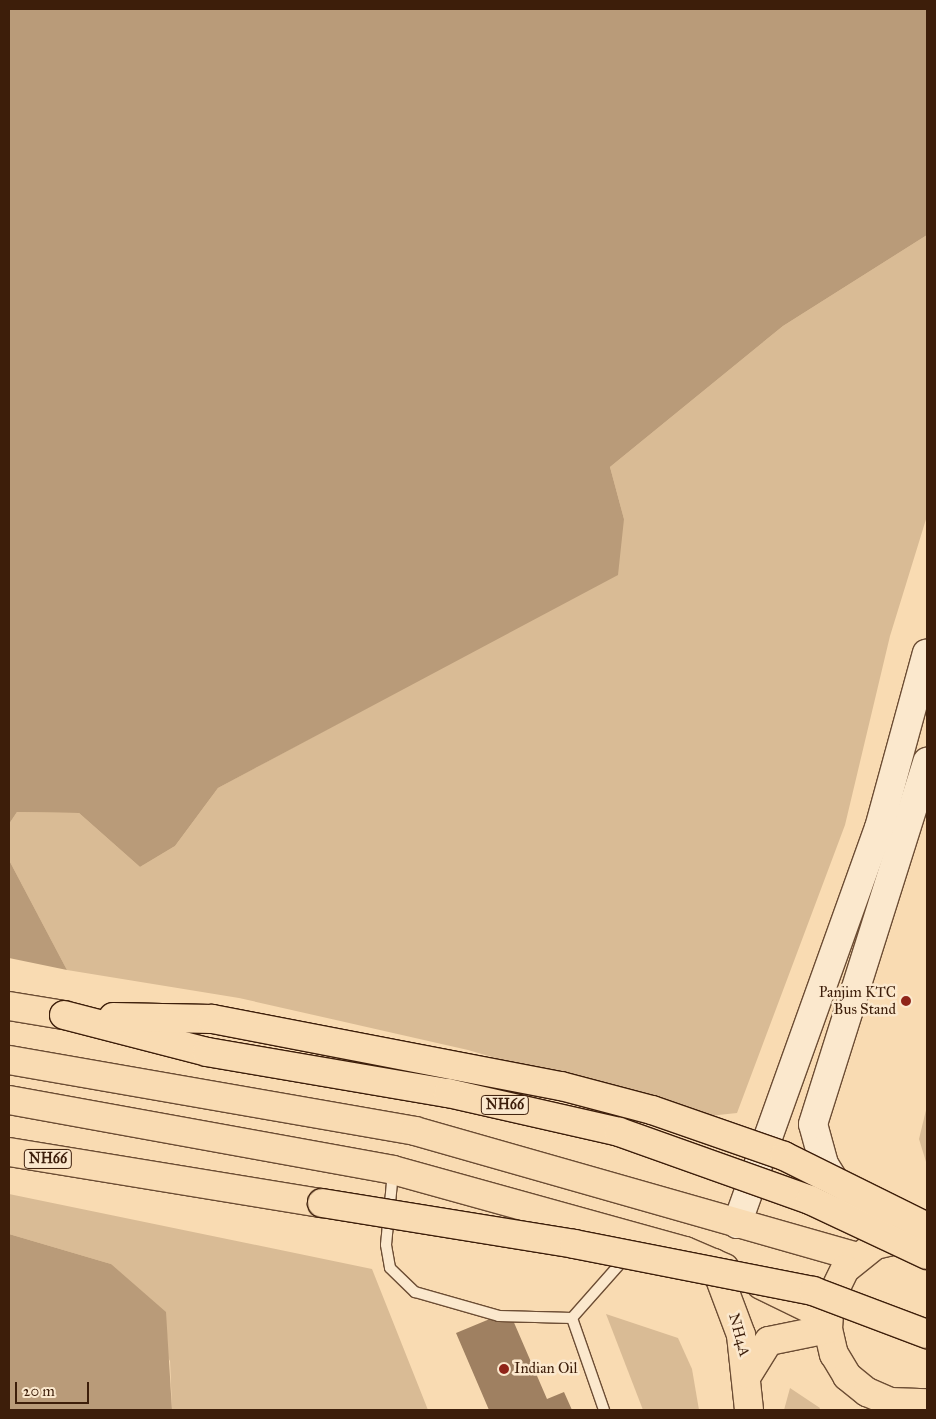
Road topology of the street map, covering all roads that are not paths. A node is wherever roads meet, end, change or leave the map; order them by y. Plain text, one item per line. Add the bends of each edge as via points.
1 (927, 653) edge
2 (927, 762) edge
3 (9, 1006) edge
4 (64, 1015) junction
5 (9, 1060) edge
6 (9, 1100) edge
7 (9, 1152) edge
8 (393, 1170) junction
9 (737, 1224) junction
10 (927, 1227) edge
11 (642, 1238) junction
12 (895, 1238) junction
13 (927, 1238) edge
14 (927, 1255) edge
15 (857, 1257) junction
16 (714, 1263) junction
17 (572, 1318) junction
18 (827, 1323) junction
19 (927, 1334) edge
20 (748, 1374) junction
21 (920, 1407) edge
22 (604, 1410) edge
23 (749, 1410) edge

1 - 9 main road via 879,828
2 - 12 main road via 812,1124 824,1164 848,1202
3 - 4 main road, NH66
4 - 10 main road, bridge via 212,1019 561,1086 652,1110 784,1156
4 - 14 main road, NH66, bridge via 207,1052 448,1093 619,1132 810,1200
5 - 9 main road via 415,1131
6 - 8 main road
7 - 19 main road, NH66, bridge via 668,1261 813,1292
8 - 11 main road
8 - 17 lane via 386,1245 390,1268 415,1292 499,1316
9 - 15 main road
11 - 16 main road
11 - 17 lane
12 - 13 main road
12 - 15 main road
15 - 18 main road via 836,1284
16 - 18 main road
16 - 20 main road, NH4A via 741,1334
17 - 22 lane
18 - 20 main road via 769,1342
18 - 21 main road via 834,1354 847,1376 867,1392 890,1402
20 - 23 main road, NH4A

